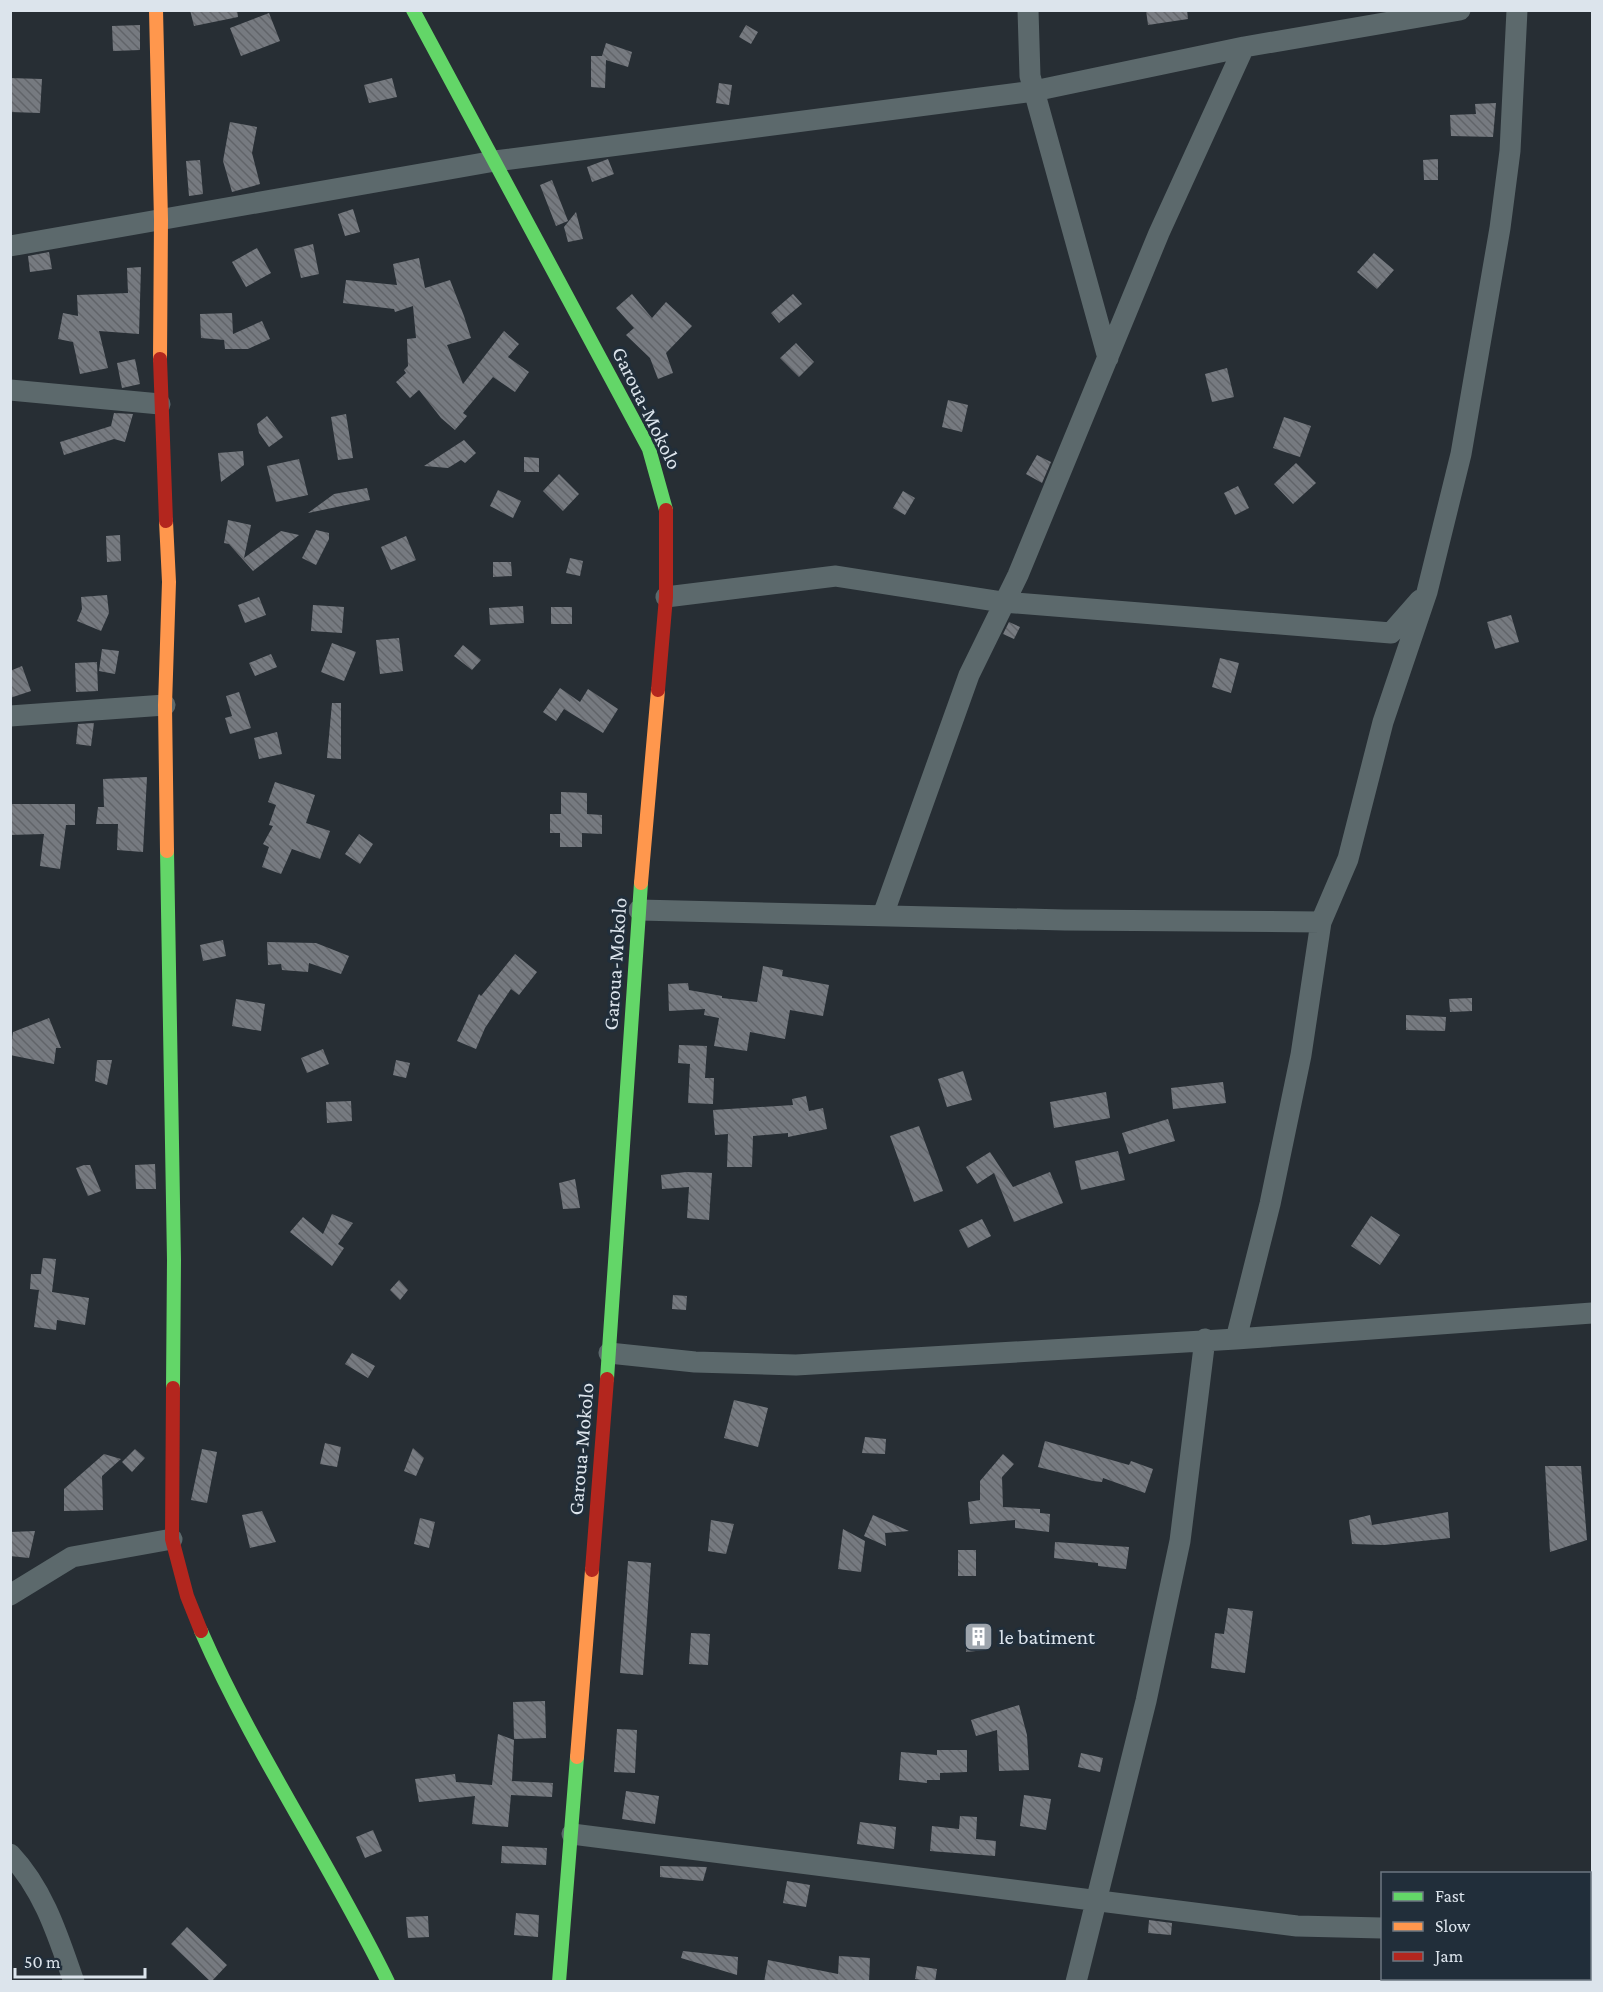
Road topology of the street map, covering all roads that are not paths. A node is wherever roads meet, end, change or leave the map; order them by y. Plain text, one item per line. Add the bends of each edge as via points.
1 (156, 10) edge
2 (413, 10) edge
3 (1028, 10) edge
4 (1460, 10) edge
5 (1517, 10) edge
6 (1244, 47) junction
7 (1034, 91) junction
8 (495, 161) junction
9 (161, 220) junction
10 (10, 246) edge
11 (1108, 358) junction
12 (10, 390) edge
13 (160, 404) junction
14 (1427, 592) junction
15 (666, 597) junction
16 (1003, 602) junction
17 (165, 705) junction
18 (10, 716) edge
19 (639, 910) junction
20 (883, 915) junction
21 (1321, 922) junction
22 (1593, 1314) edge
23 (1205, 1339) junction
24 (1236, 1339) junction
25 (609, 1353) junction
26 (172, 1539) junction
27 (10, 1595) edge
28 (572, 1834) junction
29 (10, 1854) edge
30 (1096, 1902) junction
31 (1381, 1928) edge
32 (74, 1982) edge
33 (388, 1982) edge
34 (559, 1982) edge
35 (1076, 1982) edge

1 - 9 main road
2 - 8 main road, Garoua-Mokolo
3 - 7 street via 1028,60
4 - 6 street
5 - 14 street via 1514,105 1500,228 1465,433
6 - 7 street
6 - 11 street via 1159,233
7 - 8 street
7 - 11 street
8 - 9 street
8 - 15 main road, Garoua-Mokolo via 649,449 666,507
9 - 10 street
9 - 13 main road
11 - 16 street via 1018,575
12 - 13 street
13 - 17 main road via 169,582
14 - 16 street via 1391,633
14 - 21 street via 1383,722 1347,859
15 - 16 street via 836,576
15 - 19 main road, Garoua-Mokolo
16 - 20 street via 969,675
17 - 18 street
17 - 26 main road via 174,1260
19 - 20 street
19 - 25 main road, Garoua-Mokolo
20 - 21 street
21 - 24 street via 1284,1136
22 - 24 street
23 - 24 street
23 - 25 street via 796,1365 695,1362
23 - 30 street via 1180,1541 1146,1701
25 - 28 main road, Garoua-Mokolo
26 - 27 street via 72,1557
26 - 33 main road via 190,1609 230,1692
28 - 30 street
28 - 34 main road, Garoua-Mokolo
29 - 32 street via 38,1892
30 - 31 street via 1297,1926
30 - 35 street

